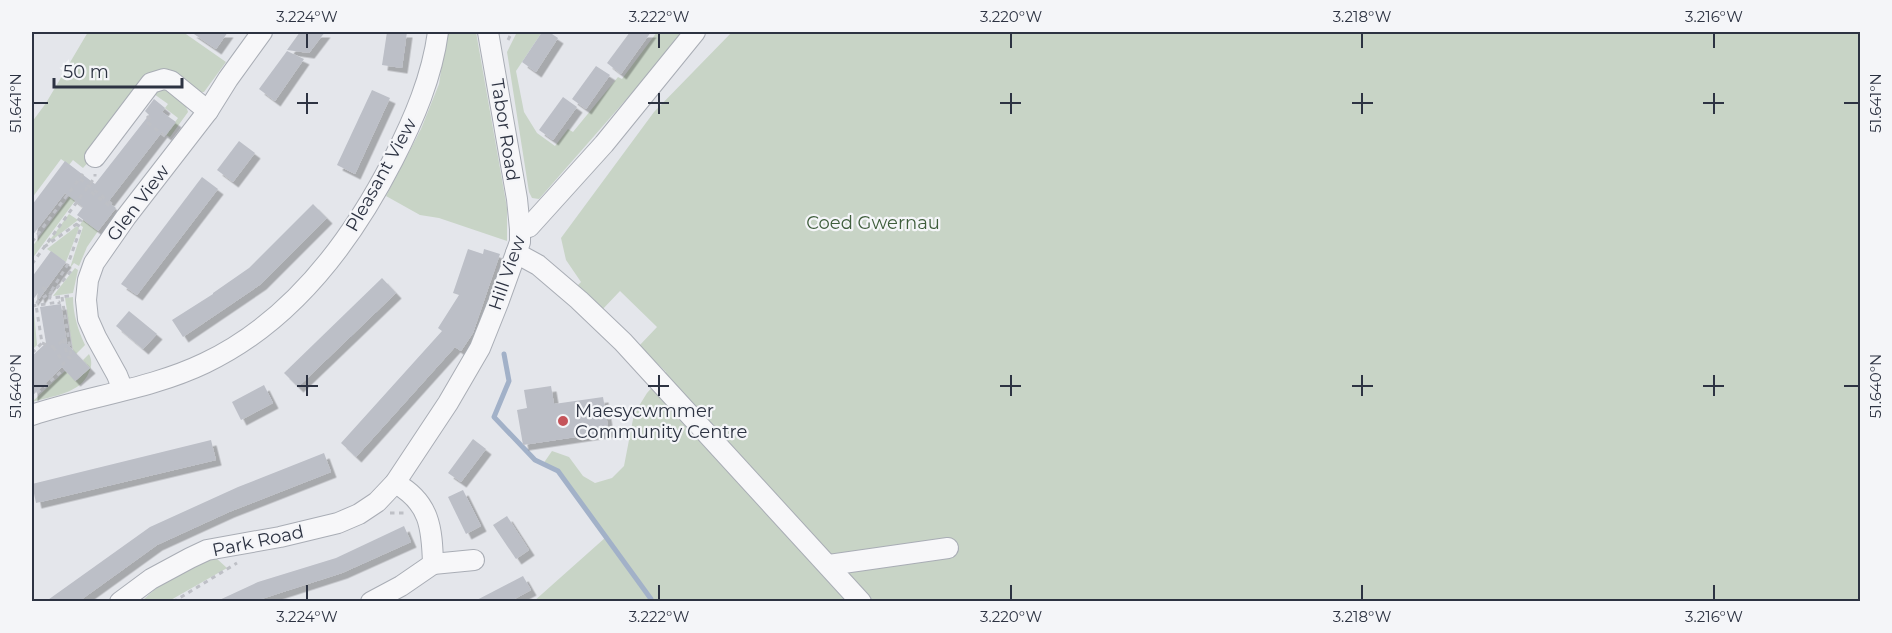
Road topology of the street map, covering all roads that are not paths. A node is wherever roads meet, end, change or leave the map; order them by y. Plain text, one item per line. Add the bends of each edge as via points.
1 (261, 32) edge
2 (438, 32) edge
3 (488, 32) edge
4 (694, 32) edge
5 (208, 111) junction
6 (95, 157) road end
7 (520, 229) junction
8 (516, 253) junction
9 (123, 390) junction
10 (32, 416) edge
11 (395, 483) junction
12 (948, 548) dead end
13 (474, 560) dead end
14 (433, 564) junction
15 (829, 565) junction
16 (120, 602) edge
17 (371, 602) edge
18 (861, 602) edge

1 - 5 street, Glen View
2 - 9 street, Pleasant View via 429,75 411,125 368,207 318,274 290,303 234,348 177,375
3 - 7 street, Tabor Road
4 - 7 street, Hill View via 604,144 530,227
5 - 6 street via 171,81 151,83
5 - 9 street, Glen View via 94,263 88,280 88,319
7 - 8 street, Hill View
8 - 11 street, Hill View via 480,348
8 - 15 street via 538,265 623,342
9 - 10 street, Pleasant View
11 - 14 street via 416,498 428,517
11 - 16 street, Park Road via 359,514 280,537 207,550 151,579
12 - 15 street
13 - 14 street
14 - 17 street
15 - 18 street

